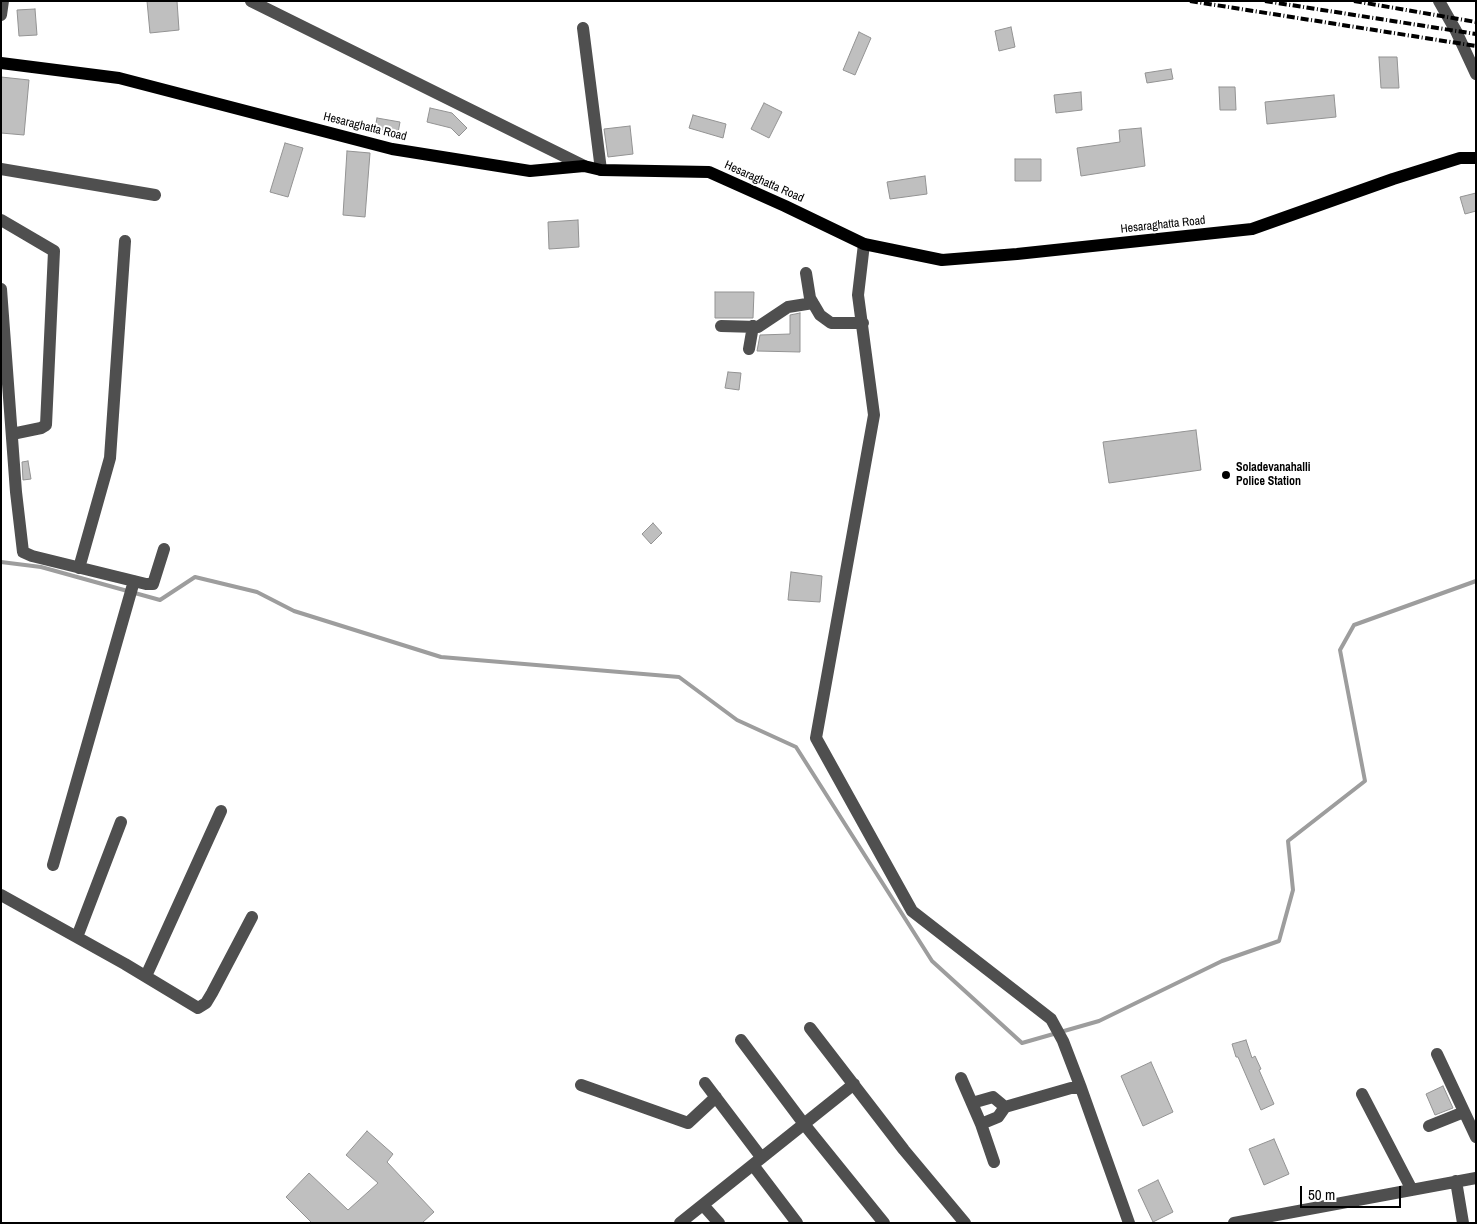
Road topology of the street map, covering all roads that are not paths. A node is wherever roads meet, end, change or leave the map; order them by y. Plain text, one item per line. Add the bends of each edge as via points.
1 (2, 1) edge
2 (251, 1) edge
3 (1440, 1) edge
4 (1, 14) edge
5 (583, 28) dead end
6 (1, 63) edge
7 (1476, 74) edge
8 (1476, 158) edge
9 (584, 166) junction
10 (1, 169) edge
11 (601, 170) junction
12 (155, 195) dead end
13 (1, 220) edge
14 (125, 241) dead end
15 (864, 244) junction
16 (806, 273) dead end
17 (1, 289) edge
18 (813, 303) junction
19 (863, 323) junction
20 (721, 326) dead end
21 (753, 326) junction
22 (749, 349) dead end
23 (12, 434) junction
24 (164, 549) dead end
25 (79, 568) junction
26 (133, 582) junction
27 (221, 811) dead end
28 (121, 822) dead end
29 (54, 865) dead end
30 (1, 895) edge
31 (252, 917) dead end
32 (77, 937) junction
33 (146, 976) junction
34 (810, 1028) dead end
35 (741, 1040) dead end
36 (1437, 1054) dead end
37 (961, 1078) dead end
38 (705, 1083) dead end
39 (854, 1084) junction
40 (581, 1085) dead end
41 (1081, 1088) junction
42 (1362, 1094) dead end
43 (716, 1097) junction
44 (972, 1103) junction
45 (1006, 1107) junction
46 (1464, 1112) junction
47 (804, 1124) junction
48 (981, 1124) junction
49 (1429, 1126) dead end
50 (1476, 1137) edge
51 (757, 1161) junction
52 (994, 1162) dead end
53 (1476, 1178) edge
54 (1456, 1181) junction
55 (1412, 1190) junction
56 (703, 1205) junction
57 (680, 1223) edge
58 (719, 1223) edge
59 (797, 1223) edge
60 (884, 1223) edge
61 (965, 1223) edge
62 (1129, 1223) edge
63 (1234, 1223) edge
64 (1463, 1223) edge

1 - 4 street
2 - 9 street
3 - 7 street
5 - 11 street
6 - 9 main road, Hesaraghatta Road via 119,78 392,149 530,171
8 - 15 main road, Hesaraghatta Road via 1460,158 1393,179 1252,229 942,260
9 - 11 main road, Hesaraghatta Road
10 - 12 street
11 - 15 main road, Hesaraghatta Road via 709,172
13 - 23 street via 54,251 46,425
14 - 25 street via 110,458
15 - 19 street via 858,296
16 - 18 street
17 - 23 street
18 - 19 street via 820,315 831,323
18 - 21 street via 788,307 758,327
19 - 41 street via 874,415 816,738 912,911 1050,1019 1063,1041
20 - 21 street
21 - 22 street
23 - 25 street via 23,552
24 - 26 street via 153,584
25 - 26 street
26 - 29 street
27 - 33 street
28 - 32 street
30 - 32 street
31 - 33 street via 212,994 198,1008
32 - 33 street
34 - 39 street
35 - 47 street
36 - 46 street
37 - 44 street
38 - 43 street
39 - 47 street
39 - 61 street
40 - 43 street via 688,1124
41 - 45 street
41 - 62 street
42 - 55 street
43 - 51 street
44 - 45 street via 993,1097
44 - 48 street
45 - 48 street via 998,1117
46 - 49 street
46 - 50 street
47 - 51 street
47 - 60 street
48 - 52 street
51 - 56 street
51 - 59 street
53 - 54 street
54 - 55 street
54 - 64 street
55 - 63 street
56 - 57 street
56 - 58 street

